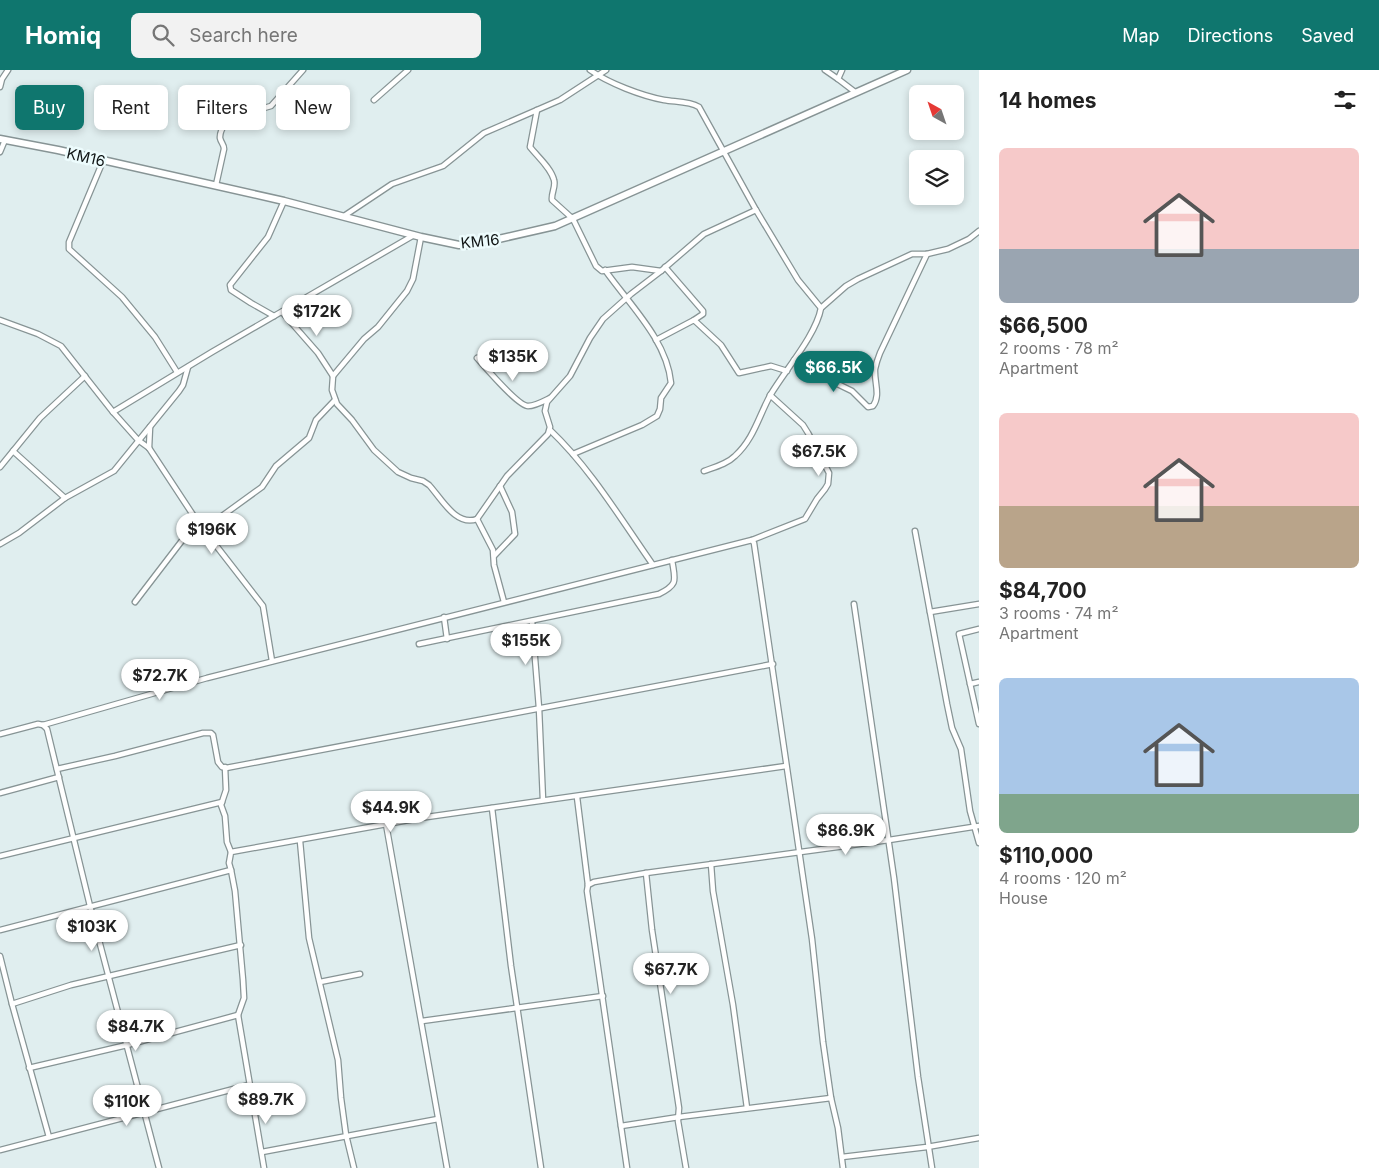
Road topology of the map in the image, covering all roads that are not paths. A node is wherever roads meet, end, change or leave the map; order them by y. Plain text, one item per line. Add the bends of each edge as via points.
1 (8, 70) edge
2 (303, 70) edge
3 (408, 70) edge
4 (590, 70) edge
5 (606, 70) edge
6 (825, 70) edge
7 (842, 70) edge
8 (907, 70) edge
9 (598, 76) junction
10 (838, 79) junction
11 (0, 87) edge
12 (855, 92) junction
13 (374, 100) dead end
14 (537, 110) junction
15 (2, 139) edge
16 (724, 150) junction
17 (0, 152) edge
18 (103, 161) junction
19 (216, 185) junction
20 (284, 201) junction
21 (756, 210) junction
22 (344, 216) junction
23 (573, 219) junction
24 (979, 231) edge
25 (418, 236) junction
26 (927, 254) junction
27 (665, 267) junction
28 (604, 270) junction
29 (661, 272) junction
30 (626, 298) junction
31 (820, 308) junction
32 (282, 312) junction
33 (274, 316) junction
34 (0, 320) edge
35 (694, 320) junction
36 (656, 340) junction
37 (476, 358) dead end
38 (794, 360) junction
39 (188, 367) junction
40 (787, 371) junction
41 (177, 372) junction
42 (85, 376) junction
43 (334, 376) junction
44 (770, 395) junction
45 (552, 398) junction
46 (335, 400) junction
47 (114, 412) junction
48 (150, 428) junction
49 (550, 430) junction
50 (138, 440) junction
51 (149, 448) junction
52 (13, 451) junction
53 (573, 454) junction
54 (0, 467) edge
55 (704, 471) dead end
56 (500, 486) junction
57 (65, 498) junction
58 (477, 520) junction
59 (197, 521) junction
60 (204, 529) junction
61 (915, 531) dead end
62 (752, 540) junction
63 (0, 544) edge
64 (494, 556) junction
65 (672, 560) junction
66 (652, 565) junction
67 (134, 602) dead end
68 (504, 602) junction
69 (854, 604) dead end
70 (979, 604) edge
71 (930, 612) junction
72 (444, 618) junction
73 (532, 621) junction
74 (979, 629) edge
75 (447, 639) junction
76 (419, 644) dead end
77 (272, 661) junction
78 (773, 664) junction
79 (979, 682) edge
80 (970, 684) junction
81 (539, 708) junction
82 (979, 724) edge
83 (43, 725) junction
84 (0, 734) edge
85 (786, 766) junction
86 (226, 767) junction
87 (57, 769) junction
88 (59, 777) junction
89 (0, 793) edge
90 (577, 797) junction
91 (543, 800) junction
92 (222, 802) junction
93 (492, 808) junction
94 (386, 824) junction
95 (977, 826) edge
96 (74, 838) junction
97 (889, 840) junction
98 (300, 841) junction
99 (979, 843) edge
100 (231, 852) junction
101 (800, 852) junction
102 (0, 856) edge
103 (711, 864) junction
104 (231, 870) junction
105 (646, 873) junction
106 (588, 885) junction
107 (90, 906) junction
108 (0, 930) edge
109 (241, 945) junction
110 (0, 956) edge
111 (360, 974) dead end
112 (109, 976) junction
113 (320, 982) junction
114 (602, 996) junction
115 (12, 1004) junction
116 (517, 1008) junction
117 (238, 1015) junction
118 (422, 1021) junction
119 (127, 1044) junction
120 (29, 1068) junction
121 (249, 1085) junction
122 (831, 1098) junction
123 (747, 1108) junction
124 (145, 1112) junction
125 (679, 1117) junction
126 (438, 1119) junction
127 (621, 1126) junction
128 (346, 1135) junction
129 (49, 1137) junction
130 (979, 1138) edge
131 (927, 1147) junction
132 (0, 1150) edge
133 (262, 1152) junction
134 (842, 1157) junction
135 (159, 1168) edge
136 (264, 1168) edge
137 (354, 1168) edge
138 (447, 1168) edge
139 (541, 1168) edge
140 (627, 1168) edge
141 (686, 1168) edge
142 (843, 1168) edge
143 (932, 1168) edge

1 - 11 street
2 - 19 street via 271,106 243,104 222,129 220,136 224,149
3 - 13 street
4 - 9 street
5 - 9 street
6 - 10 street
7 - 10 street
8 - 12 street, KM16
9 - 14 street
9 - 16 street via 663,100 697,105
10 - 12 street
12 - 16 street, KM16
14 - 22 street via 484,133 442,166 392,184
14 - 23 street via 530,147 554,178 552,200
15 - 17 street
15 - 18 street, KM16
16 - 21 street
16 - 23 street, KM16
18 - 19 street, KM16
18 - 41 street via 69,242 69,249 122,297 155,337
19 - 20 street, KM16
20 - 22 street, KM16
20 - 33 street via 268,237 230,285 231,290
21 - 27 street via 704,234
21 - 31 street via 798,280
22 - 25 street, KM16
23 - 25 street, KM16 via 472,245
23 - 28 street via 596,266
24 - 26 street via 957,245
25 - 32 street
25 - 43 street via 413,279 407,291
26 - 31 street via 907,256 858,279
26 - 38 street via 880,353 875,370 877,394 873,406 868,407 852,392
27 - 29 street
27 - 35 street via 703,311
28 - 29 street via 632,268
28 - 30 street
29 - 30 street
30 - 36 street
30 - 45 street via 599,324 570,376
31 - 38 street via 812,330
32 - 33 street
32 - 43 street
33 - 39 street
34 - 42 street via 61,346
35 - 36 street
35 - 40 street via 720,345 739,373 771,366
36 - 53 street via 671,384 661,398 656,416
37 - 45 street via 514,398 526,406
38 - 40 street
39 - 41 street
39 - 48 street via 182,388
40 - 44 street
41 - 47 street
42 - 47 street
42 - 52 street via 50,408
43 - 46 street via 332,390
44 - 55 street via 753,433 739,452 728,462
44 - 62 street via 803,425 829,478 826,489 805,519
45 - 49 street via 545,410
46 - 58 street via 367,442 398,472 424,481 460,518 469,522
46 - 60 street via 316,420 309,438 276,466 262,487
47 - 50 street
48 - 50 street
48 - 51 street
49 - 53 street
49 - 56 street
50 - 51 street
50 - 57 street via 109,475
51 - 59 street
52 - 54 street
52 - 57 street
53 - 66 street via 615,508
56 - 58 street
56 - 64 street via 512,512 515,534
57 - 63 street
58 - 64 street
59 - 60 street
59 - 67 street
60 - 77 street via 262,606
61 - 71 street
62 - 65 street
62 - 78 street
64 - 68 street
65 - 66 street
65 - 73 street via 675,582 670,589 659,594
66 - 68 street
68 - 72 street
69 - 97 street
70 - 71 street
71 - 95 street via 952,728 961,749 970,811
72 - 75 street
72 - 77 street
73 - 75 street
73 - 81 street
74 - 80 street via 959,634
75 - 76 street
77 - 83 street
78 - 81 street
78 - 85 street
79 - 80 street
80 - 82 street
81 - 86 street
81 - 91 street
83 - 84 street
83 - 87 street via 47,729
85 - 90 street
85 - 101 street
86 - 87 street via 218,762 213,735 203,733
86 - 92 street via 226,790
87 - 88 street
88 - 89 street
88 - 96 street
90 - 91 street
90 - 106 street
91 - 93 street
92 - 96 street
92 - 100 street
93 - 94 street
93 - 116 street
94 - 98 street
94 - 118 street
95 - 97 street
95 - 99 street
96 - 102 street
96 - 107 street
97 - 101 street
97 - 131 street
98 - 100 street
98 - 113 street via 309,938
100 - 104 street
101 - 103 street
101 - 122 street
103 - 105 street
103 - 123 street
104 - 107 street
104 - 109 street
105 - 106 street
105 - 125 street
106 - 114 street
107 - 108 street
107 - 112 street
109 - 112 street
109 - 117 street via 244,998
110 - 115 street
111 - 113 street
112 - 115 street
112 - 119 street
113 - 128 street via 338,1060
114 - 116 street
114 - 127 street
115 - 120 street
116 - 118 street
116 - 139 street
117 - 119 street
117 - 121 street
118 - 126 street
119 - 120 street
119 - 124 street
120 - 129 street
121 - 124 street
121 - 133 street
122 - 123 street
122 - 134 street
123 - 125 street
124 - 129 street
124 - 135 street
125 - 127 street
125 - 141 street
126 - 128 street
126 - 138 street
127 - 140 street
128 - 133 street
128 - 137 street
129 - 132 street
130 - 131 street
131 - 134 street
131 - 143 street
133 - 136 street
134 - 142 street

